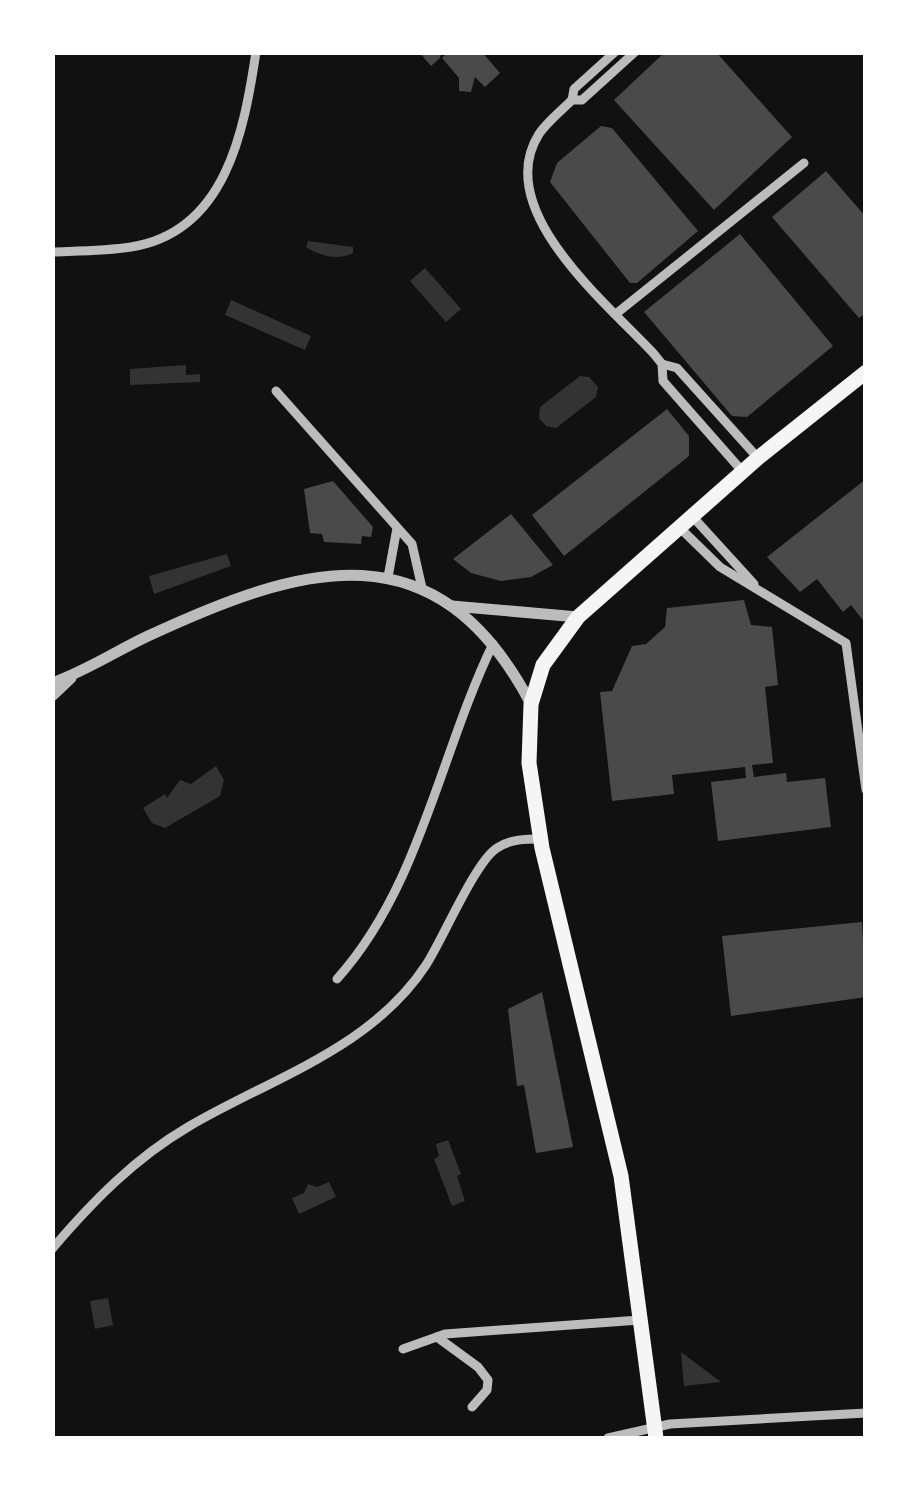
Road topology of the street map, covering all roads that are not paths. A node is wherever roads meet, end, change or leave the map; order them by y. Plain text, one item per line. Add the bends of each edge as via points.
1 (256, 52) edge
2 (615, 52) edge
3 (635, 52) edge
4 (572, 100) junction
5 (804, 163) dead end
6 (52, 252) edge
7 (617, 313) junction
8 (662, 364) junction
9 (866, 372) edge
10 (280, 394) dead end
11 (758, 458) junction
12 (742, 472) junction
13 (686, 522) junction
14 (396, 528) junction
15 (388, 576) junction
16 (756, 586) junction
17 (422, 588) junction
18 (452, 606) junction
19 (578, 617) junction
20 (493, 644) junction
21 (74, 676) junction
22 (52, 683) edge
23 (52, 696) edge
24 (531, 704) junction
25 (866, 790) edge
26 (541, 839) junction
27 (336, 978) dead end
28 (52, 1249) edge
29 (640, 1320) junction
30 (436, 1337) junction
31 (403, 1349) dead end
32 (472, 1407) dead end
33 (866, 1413) edge
34 (656, 1433) edge
35 (608, 1438) edge

1 - 6 street via 240,142 224,180 195,216 133,247
2 - 4 street via 574,89
3 - 4 street via 582,100
4 - 7 street via 538,135 531,204 553,245
5 - 7 street
7 - 8 street
8 - 11 street via 677,368
8 - 12 street via 663,380
9 - 11 main road
10 - 14 street
11 - 12 main road
12 - 13 main road
13 - 16 street via 738,561
13 - 16 street via 720,567
13 - 19 main road
14 - 15 street
14 - 17 street via 415,552
15 - 17 street
15 - 21 street via 330,574 274,584 150,635
16 - 25 street via 846,643
17 - 18 street
18 - 19 street
18 - 20 street
19 - 24 main road via 550,653
20 - 24 street
20 - 27 street via 390,898 358,955
21 - 22 street
21 - 23 street
24 - 26 main road via 529,763
26 - 28 street via 508,841 488,856 424,968 370,1026 156,1147
26 - 29 main road via 621,1176
29 - 30 street
29 - 34 main road
30 - 31 street
30 - 32 street via 488,1380
33 - 34 street
34 - 35 street

